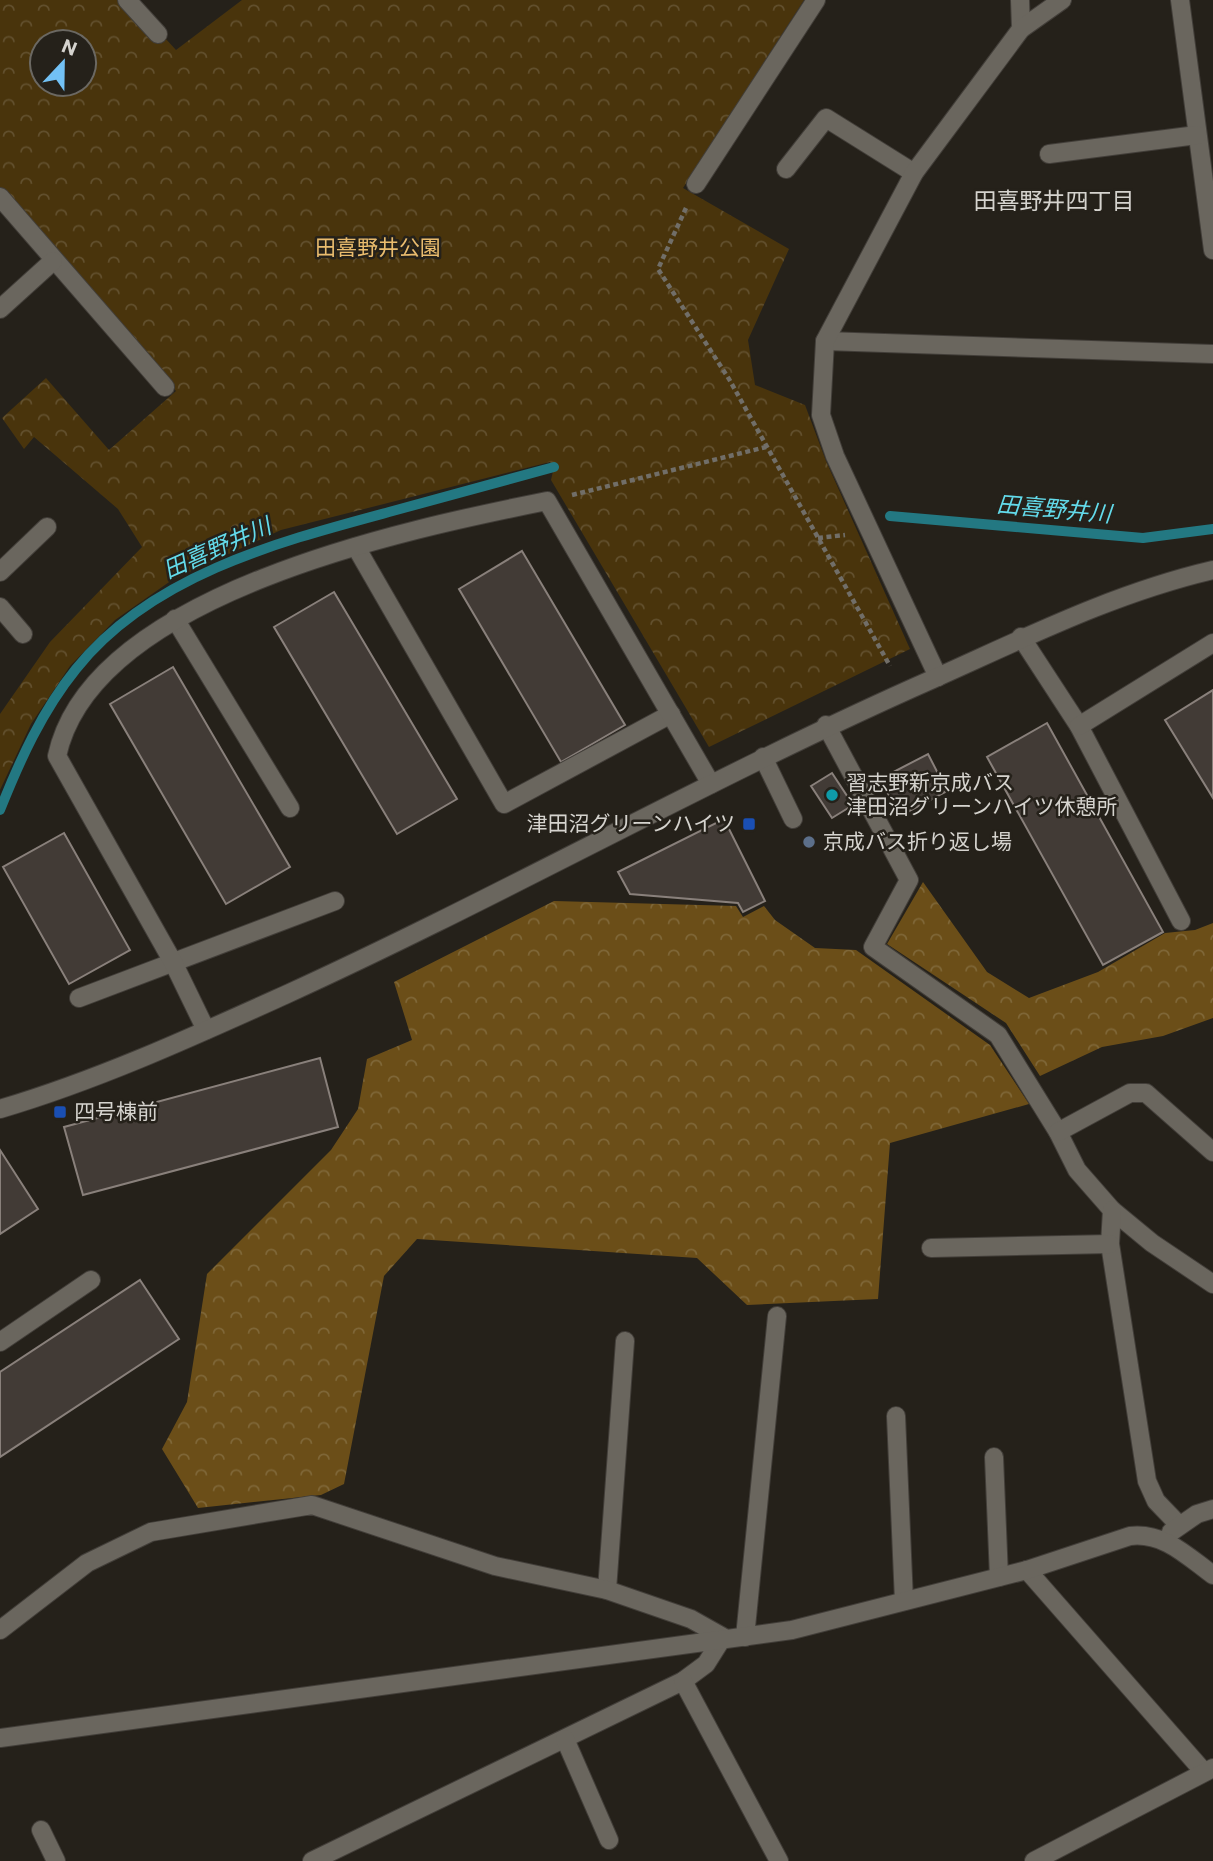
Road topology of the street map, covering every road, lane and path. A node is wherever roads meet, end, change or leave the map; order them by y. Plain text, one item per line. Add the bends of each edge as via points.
1 (127, 0) edge
2 (816, 0) edge
3 (1020, 0) edge
4 (1062, 0) edge
5 (1180, 0) edge
6 (1021, 29) junction
7 (158, 34) dead end
8 (1196, 135) junction
9 (1049, 154) dead end
10 (786, 169) dead end
11 (914, 173) junction
12 (696, 184) joint
13 (0, 197) edge
14 (1213, 248) edge
15 (53, 261) junction
16 (0, 309) edge
17 (825, 341) junction
18 (1213, 354) edge
19 (165, 387) dead end
20 (766, 447) junction
21 (547, 501) junction
22 (47, 527) dead end
23 (356, 547) junction
24 (1213, 570) edge
25 (0, 572) edge
26 (0, 607) edge
27 (175, 619) junction
28 (23, 634) dead end
29 (1021, 637) junction
30 (1213, 643) edge
31 (890, 666) dead end
32 (937, 677) junction
33 (671, 714) junction
34 (826, 725) junction
35 (1079, 726) junction
36 (763, 757) junction
37 (711, 784) junction
38 (290, 808) dead end
39 (793, 819) dead end
40 (335, 901) dead end
41 (1181, 921) dead end
42 (173, 962) junction
43 (79, 998) dead end
44 (206, 1030) junction
45 (0, 1109) edge
46 (1058, 1132) junction
47 (1213, 1152) edge
48 (1112, 1210) junction
49 (1110, 1244) junction
50 (931, 1248) dead end
51 (91, 1280) dead end
52 (1213, 1284) edge
53 (777, 1315) dead end
54 (625, 1341) dead end
55 (0, 1342) edge
56 (897, 1416) dead end
57 (994, 1457) dead end
58 (1213, 1509) edge
59 (1179, 1525) junction
60 (1164, 1539) junction
61 (1027, 1570) junction
62 (1213, 1575) edge
63 (999, 1577) junction
64 (607, 1590) junction
65 (904, 1601) junction
66 (0, 1630) edge
67 (723, 1637) junction
68 (745, 1637) junction
69 (683, 1681) junction
70 (0, 1738) edge
71 (565, 1739) junction
72 (1208, 1770) edge
73 (41, 1830) dead end
74 (609, 1840) dead end
75 (334, 1856) edge
76 (56, 1861) edge
77 (312, 1861) edge
78 (779, 1861) edge
79 (1034, 1861) edge

1 - 7 street
2 - 12 street
3 - 6 street
4 - 6 street
5 - 8 street
6 - 11 street
8 - 9 street
8 - 14 street
10 - 11 street via 826,118
11 - 17 street
12 - 20 path via 658,269 729,379
13 - 15 street
15 - 16 street
15 - 19 street
17 - 18 street
17 - 32 street via 821,415 835,456
20 - 21 path
20 - 31 path
21 - 23 street
21 - 33 street
22 - 25 street
23 - 27 street via 296,565
23 - 33 street via 504,804
24 - 29 street via 1083,610
26 - 28 street
27 - 38 street
27 - 42 street via 139,642 96,681 61,735 57,756
29 - 32 street
29 - 35 street
30 - 35 street
32 - 34 street
33 - 37 street
34 - 36 street
34 - 46 street via 909,880 873,947 999,1035
35 - 41 street
36 - 37 street
36 - 39 street
37 - 44 street via 452,917
40 - 42 street
42 - 43 street
42 - 44 street
44 - 45 street via 54,1093
46 - 47 street via 1130,1093 1146,1093
46 - 48 street via 1077,1170
48 - 49 street
48 - 52 street via 1152,1244
49 - 50 street
49 - 59 street via 1147,1481 1156,1501
51 - 55 street
53 - 68 street
54 - 64 street
56 - 65 street
57 - 63 street
58 - 59 street
59 - 60 street
60 - 61 street via 1130,1536
60 - 62 street
61 - 63 street
61 - 72 street
63 - 65 street
64 - 66 street via 495,1566 312,1504 151,1532 87,1563
64 - 67 street via 691,1619
65 - 68 street via 792,1630
67 - 68 street
67 - 69 street via 706,1664
67 - 70 street
69 - 71 street
69 - 78 street
71 - 74 street
71 - 75 street
72 - 79 street
73 - 76 street
75 - 77 street

